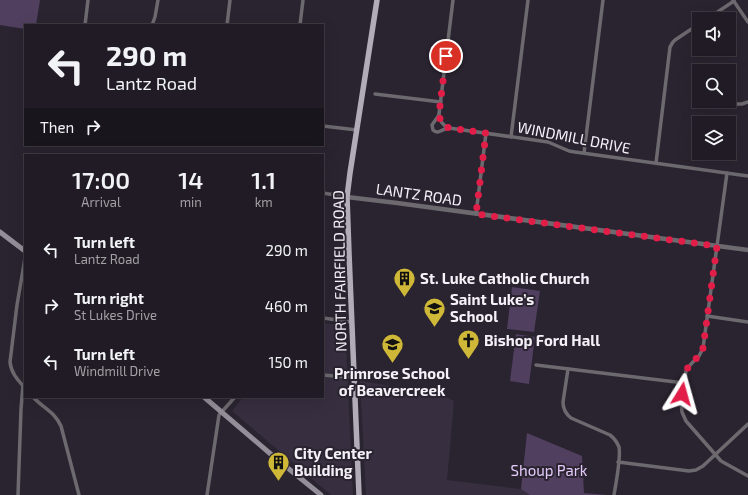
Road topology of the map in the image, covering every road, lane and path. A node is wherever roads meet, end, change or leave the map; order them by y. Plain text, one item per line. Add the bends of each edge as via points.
1 (88, 0) edge
2 (158, 0) edge
3 (230, 0) edge
4 (303, 0) edge
5 (377, 0) edge
6 (453, 0) edge
7 (528, 0) edge
8 (603, 0) edge
9 (733, 0) edge
10 (716, 12) edge
11 (748, 22) edge
12 (85, 24) edge
13 (152, 24) edge
14 (227, 24) edge
15 (300, 24) edge
16 (692, 29) edge
17 (375, 94) dead end
18 (441, 102) junction
19 (748, 102) edge
20 (736, 104) edge
21 (439, 114) junction
22 (324, 126) edge
23 (449, 128) junction
24 (357, 130) junction
25 (486, 133) junction
26 (511, 137) junction
27 (584, 154) junction
28 (656, 163) junction
29 (727, 173) junction
30 (748, 176) edge
31 (324, 193) edge
32 (348, 197) junction
33 (476, 214) junction
34 (0, 232) edge
35 (717, 246) junction
36 (24, 250) edge
37 (748, 250) edge
38 (24, 264) edge
39 (708, 316) junction
40 (324, 318) edge
41 (352, 322) junction
42 (748, 322) edge
43 (536, 364) dead end
44 (568, 368) junction
45 (324, 375) edge
46 (354, 376) junction
47 (684, 383) junction
48 (24, 387) edge
49 (34, 398) edge
50 (205, 398) edge
51 (234, 398) edge
52 (222, 412) junction
53 (748, 424) edge
54 (715, 454) junction
55 (618, 462) junction
56 (748, 476) edge
57 (359, 494) edge
58 (18, 495) edge
59 (79, 495) edge
60 (207, 495) edge
61 (321, 495) edge
62 (614, 495) edge

1 - 12 street
2 - 13 street
3 - 14 street
4 - 15 street
5 - 24 main road, NORTH FAIRFIELD ROAD
6 - 18 street
7 - 26 street
8 - 27 street
9 - 10 street
9 - 11 street
16 - 28 street via 675,40 670,47
17 - 18 street
18 - 21 street
19 - 20 street
21 - 23 street via 442,124
21 - 23 street, WINDMILL DRIVE via 432,125 432,130 438,132
22 - 24 street
23 - 25 street, WINDMILL DRIVE
24 - 32 main road, NORTH FAIRFIELD ROAD
25 - 26 street, WINDMILL DRIVE
25 - 33 street
26 - 27 street, WINDMILL DRIVE via 548,142
27 - 28 street, WINDMILL DRIVE
28 - 29 street, WINDMILL DRIVE
29 - 30 street, WINDMILL DRIVE
29 - 35 street
31 - 32 street
32 - 33 street, LANTZ ROAD
32 - 41 main road, NORTH FAIRFIELD ROAD
33 - 35 street, LANTZ ROAD
34 - 36 main road
35 - 37 street, LANTZ ROAD
35 - 39 street
38 - 48 street via 10,362 16,378
39 - 42 street
39 - 47 street via 702,352 687,368
40 - 41 street
41 - 46 main road, NORTH FAIRFIELD ROAD
43 - 44 street
44 - 47 street
44 - 55 street via 563,402 565,412 572,418 612,436 619,448
45 - 46 street
46 - 57 main road, NORTH FAIRFIELD ROAD
47 - 54 street via 682,412 686,421
48 - 58 street
49 - 59 street via 56,416 61,426
50 - 52 main road
51 - 52 street
52 - 60 street via 219,415
52 - 61 main road
53 - 54 street
54 - 55 street via 701,467 691,471
54 - 56 street via 721,461
55 - 62 street

